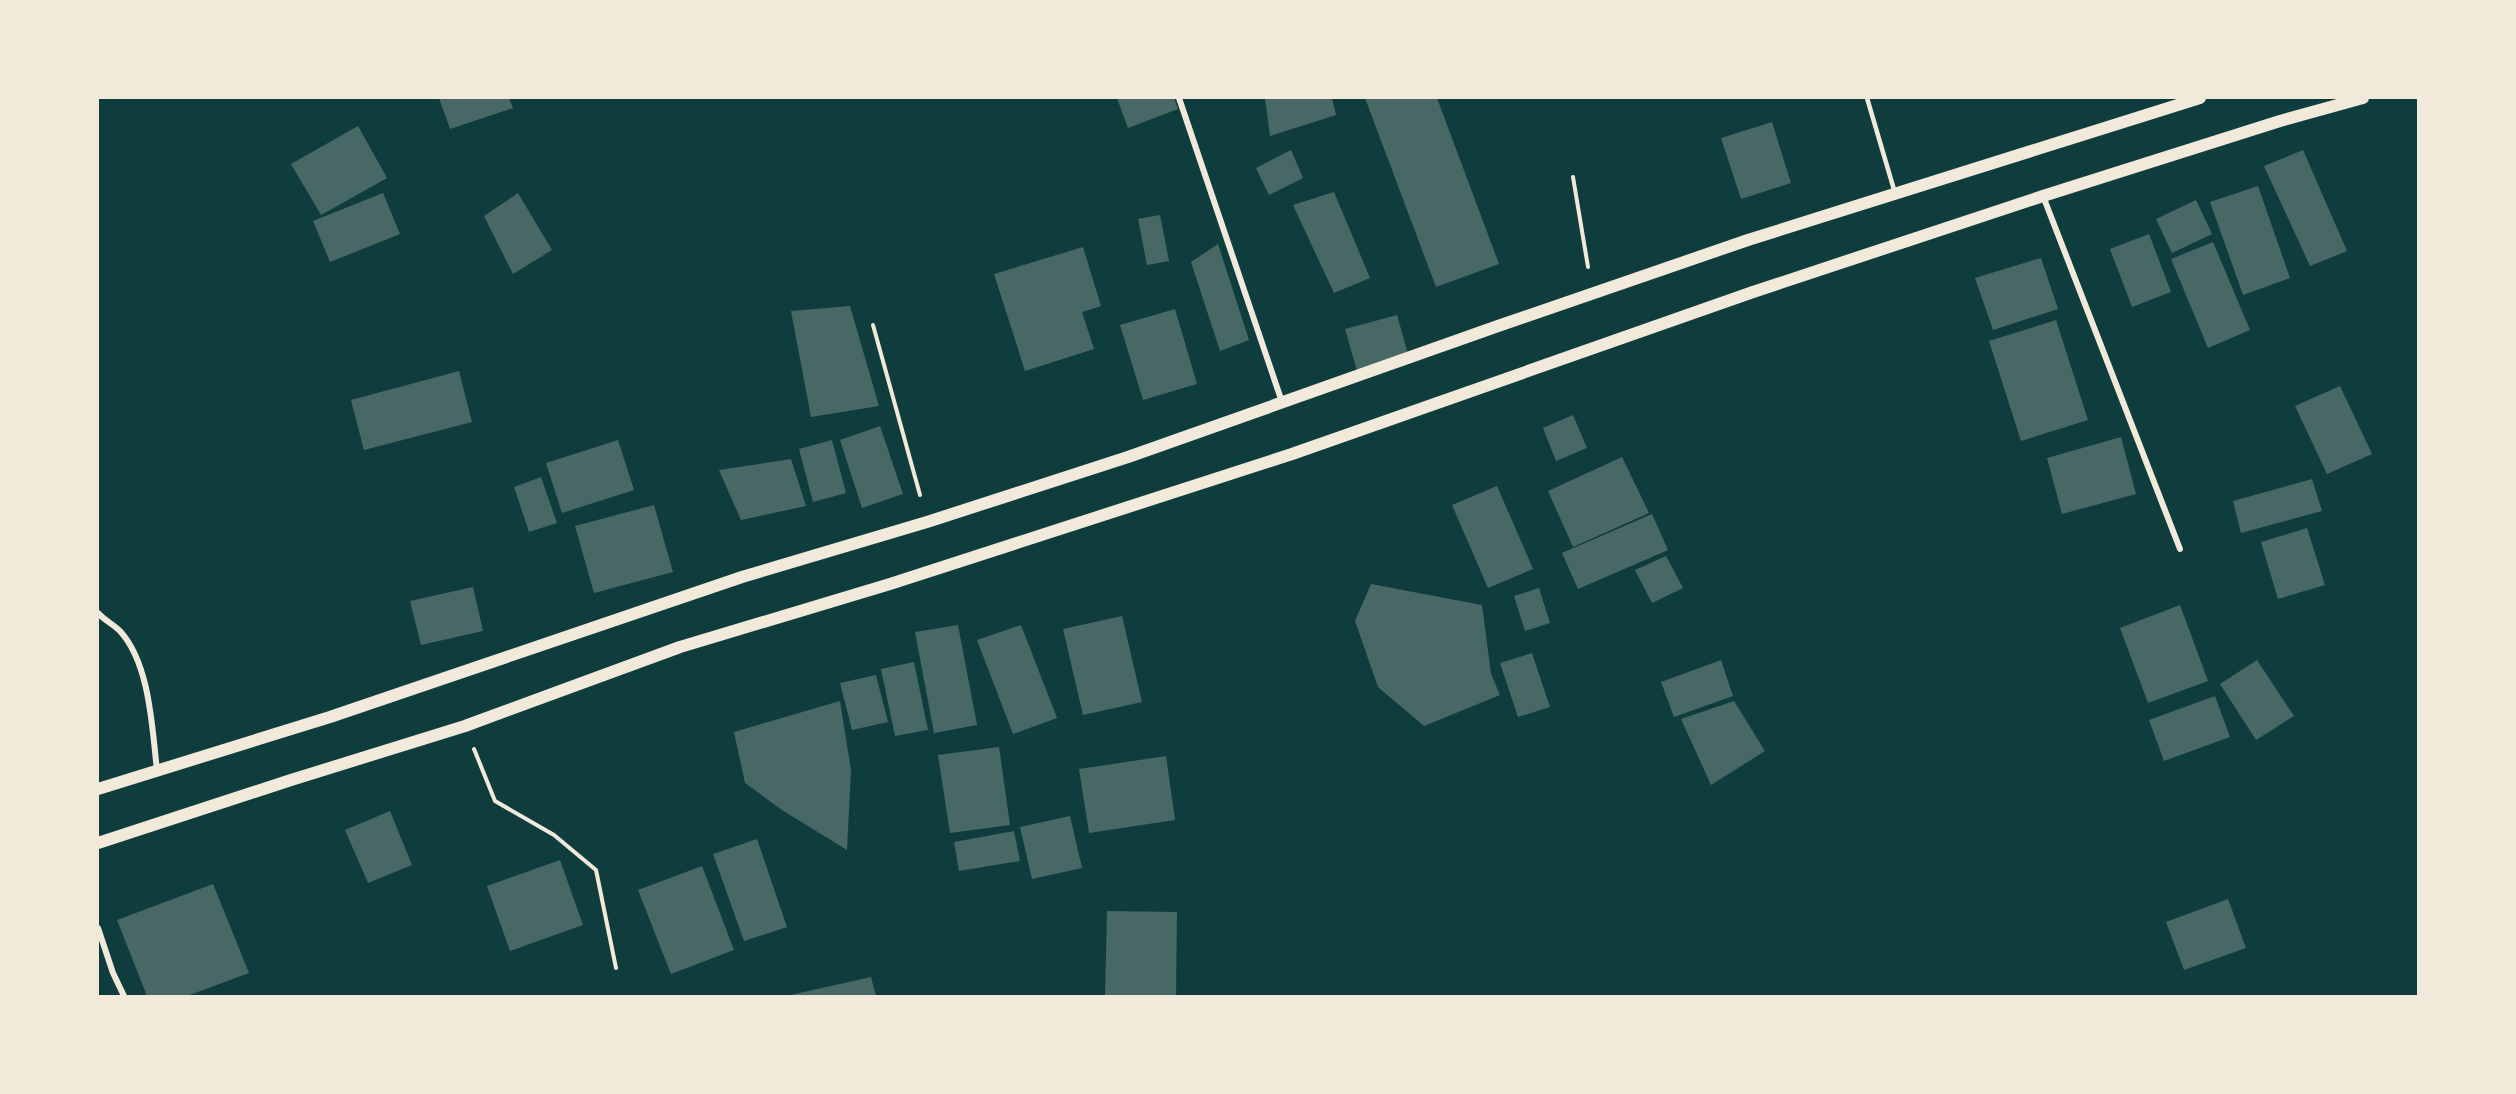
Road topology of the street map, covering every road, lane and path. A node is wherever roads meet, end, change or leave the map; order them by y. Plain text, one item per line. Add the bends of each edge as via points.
1 (1179, 98) edge
2 (1867, 98) edge
3 (2200, 98) edge
4 (2363, 98) edge
5 (1573, 177) dead end
6 (1895, 193) junction
7 (2043, 196) junction
8 (1593, 294) junction
9 (873, 325) dead end
10 (1282, 402) junction
11 (927, 522) junction
12 (2180, 549) dead end
13 (98, 613) edge
14 (465, 726) junction
15 (157, 771) junction
16 (98, 789) edge
17 (98, 843) edge
18 (98, 928) edge
19 (616, 968) dead end
20 (124, 996) edge

1 - 10 street
2 - 6 lane
3 - 6 main road
4 - 7 main road
5 - 8 path
6 - 8 main road
7 - 12 street
7 - 14 main road via 1742,296 1270,461 680,647
8 - 10 main road
9 - 11 path
10 - 11 main road
11 - 15 main road via 742,577 330,717
13 - 15 street via 119,631 134,652 150,708
14 - 17 main road
14 - 19 path via 495,801 554,835 596,870
15 - 16 main road
18 - 20 street

